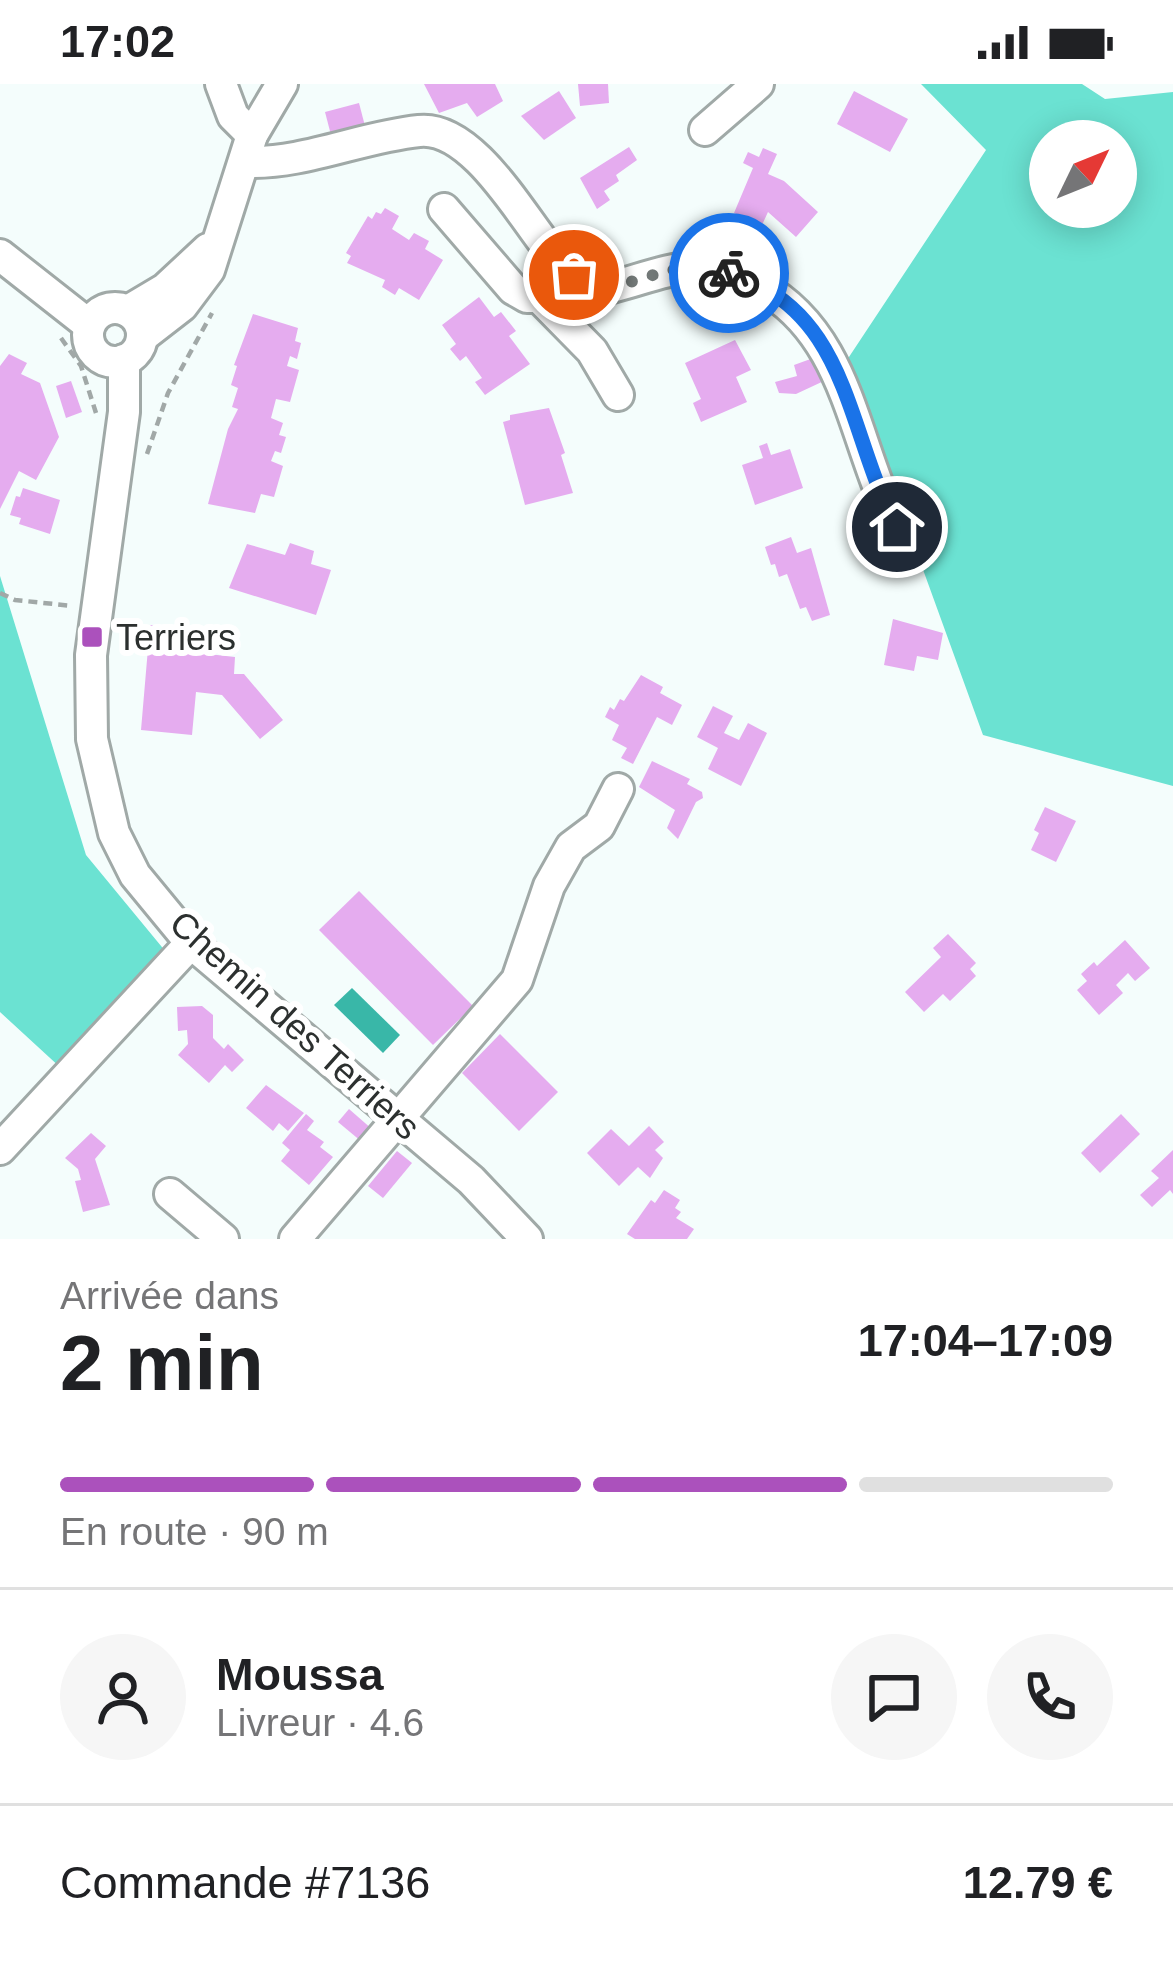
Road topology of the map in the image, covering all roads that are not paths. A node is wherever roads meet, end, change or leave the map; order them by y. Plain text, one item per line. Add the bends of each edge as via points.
1 (221, 84) edge
2 (282, 84) edge
3 (758, 84) edge
4 (705, 130) dead end
5 (248, 148) junction
6 (445, 209) dead end
7 (528, 223) junction
8 (0, 255) edge
9 (489, 257) junction
10 (124, 342) junction
11 (618, 395) dead end
12 (897, 527) dead end
13 (618, 789) dead end
14 (191, 943) junction
15 (400, 1120) junction
16 (0, 1149) edge
17 (170, 1194) dead end
18 (223, 1239) edge
19 (295, 1239) edge
20 (527, 1239) edge

1 - 5 street
2 - 5 street
3 - 4 street
5 - 7 street via 271,163 424,130 454,137
5 - 10 street via 209,270 182,306
6 - 9 street
7 - 9 street
7 - 12 street via 593,291 662,270 707,267 786,300 813,328
8 - 10 street via 75,331 105,309
9 - 11 street via 513,289 539,297 592,351
10 - 14 street, Chemin des Terriers via 124,412 108,420 92,739 114,833 135,875
13 - 15 street via 549,886 517,980
14 - 15 street, Chemin des Terriers
14 - 16 street
15 - 19 street
15 - 20 street, Chemin des Terriers
17 - 18 street

